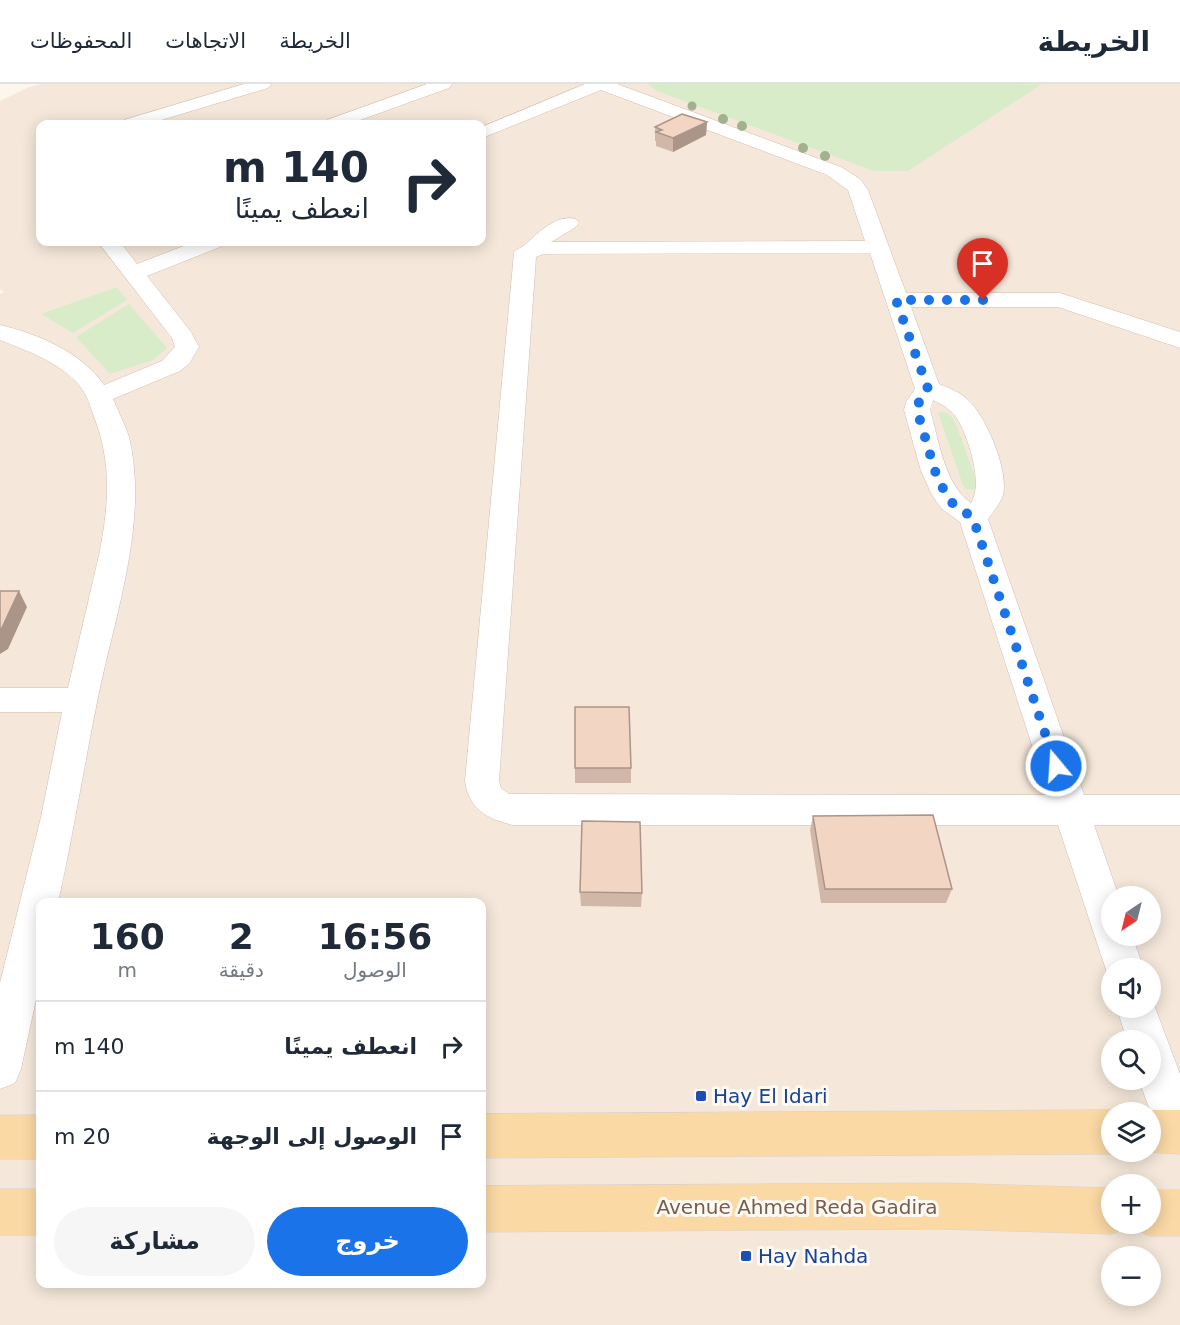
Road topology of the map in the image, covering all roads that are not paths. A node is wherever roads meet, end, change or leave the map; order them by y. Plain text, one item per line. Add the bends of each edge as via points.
1 (262, 84) edge
2 (443, 84) edge
3 (601, 84) edge
4 (143, 120) edge
5 (344, 120) edge
6 (486, 130) edge
7 (569, 224) dead end
8 (112, 246) edge
9 (202, 246) edge
10 (878, 247) junction
11 (533, 249) junction
12 (134, 273) junction
13 (896, 300) junction
14 (0, 332) edge
15 (1180, 341) edge
16 (32, 343) junction
17 (0, 357) edge
18 (928, 389) junction
19 (99, 396) junction
20 (973, 518) junction
21 (0, 700) edge
22 (81, 700) junction
23 (1180, 810) edge
24 (1071, 812) junction
25 (40, 898) edge
26 (1101, 900) edge
27 (36, 915) edge
28 (0, 1069) edge
29 (1160, 1090) edge
30 (1101, 1132) edge
31 (1169, 1132) edge
32 (486, 1136) edge
33 (0, 1137) edge
34 (36, 1137) edge
35 (486, 1209) edge
36 (1101, 1211) edge
37 (0, 1212) edge
38 (36, 1212) edge
39 (1161, 1213) edge
40 (1180, 1214) edge

1 - 4 street
2 - 5 street
3 - 6 street
3 - 10 street via 844,177 858,190
7 - 11 street via 542,238
8 - 12 street
9 - 12 street
10 - 11 street
10 - 13 street
11 - 24 street via 523,257 482,781 487,797 513,810
12 - 19 street via 187,347 171,366
13 - 15 street via 1060,300
13 - 18 street
14 - 16 street
16 - 17 street
16 - 19 street via 74,368
18 - 20 street via 917,410 935,471 951,502
18 - 20 street via 951,399 966,412 991,477 990,494
19 - 22 street via 115,435 120,462 120,530
20 - 24 street
21 - 22 street
22 - 25 street
23 - 24 street
24 - 26 street
27 - 28 street
29 - 31 street
30 - 32 main road
33 - 34 main road
35 - 36 main road, Avenue Ahmed Reda Gadira via 939,1206
37 - 38 main road
39 - 40 main road

